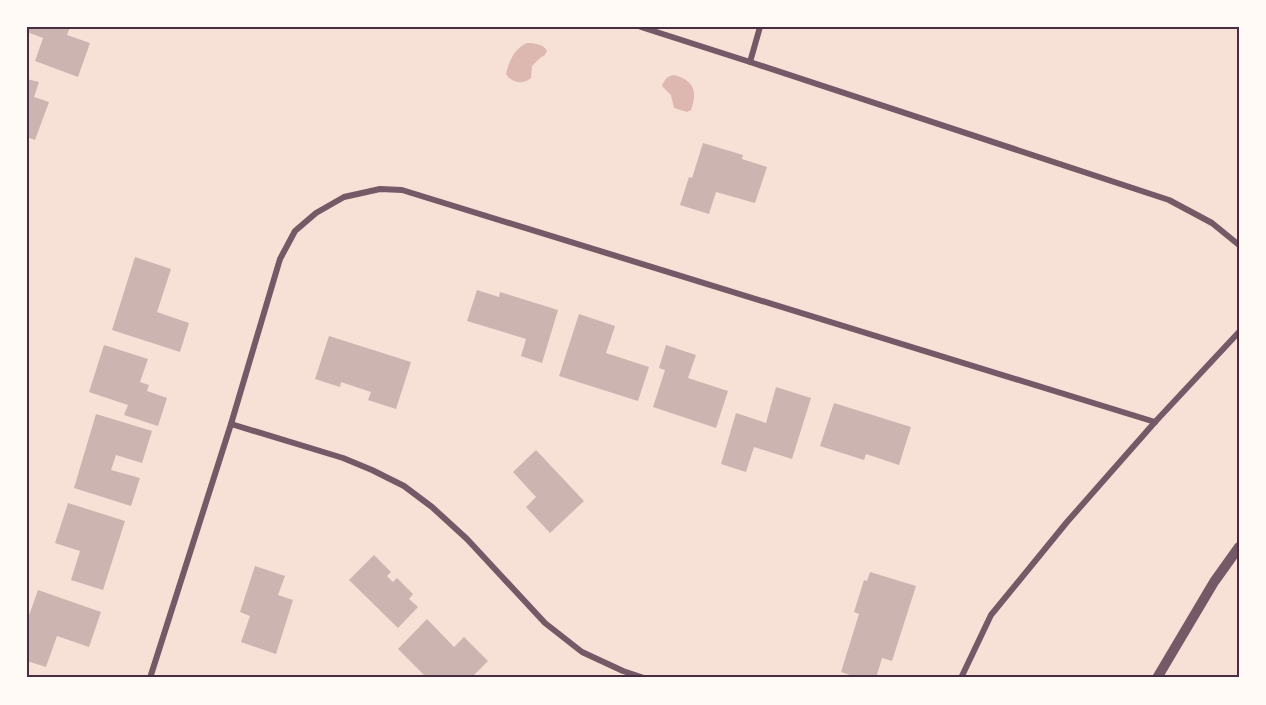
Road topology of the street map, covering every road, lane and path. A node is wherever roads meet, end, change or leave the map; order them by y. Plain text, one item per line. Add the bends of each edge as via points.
1 (641, 27) edge
2 (760, 27) edge
3 (750, 62) junction
4 (1239, 244) edge
5 (1239, 332) edge
6 (1155, 422) junction
7 (231, 424) junction
8 (1239, 547) edge
9 (150, 678) edge
10 (644, 678) edge
11 (961, 678) edge
12 (1157, 678) edge

1 - 3 street
2 - 3 street
3 - 4 street via 1169,200 1212,223
5 - 6 street
6 - 7 street via 402,190 380,189 344,197 295,231 279,259
6 - 11 street via 991,615
7 - 9 street
7 - 10 street via 343,458 404,486 466,539 545,623 582,652
8 - 12 street

